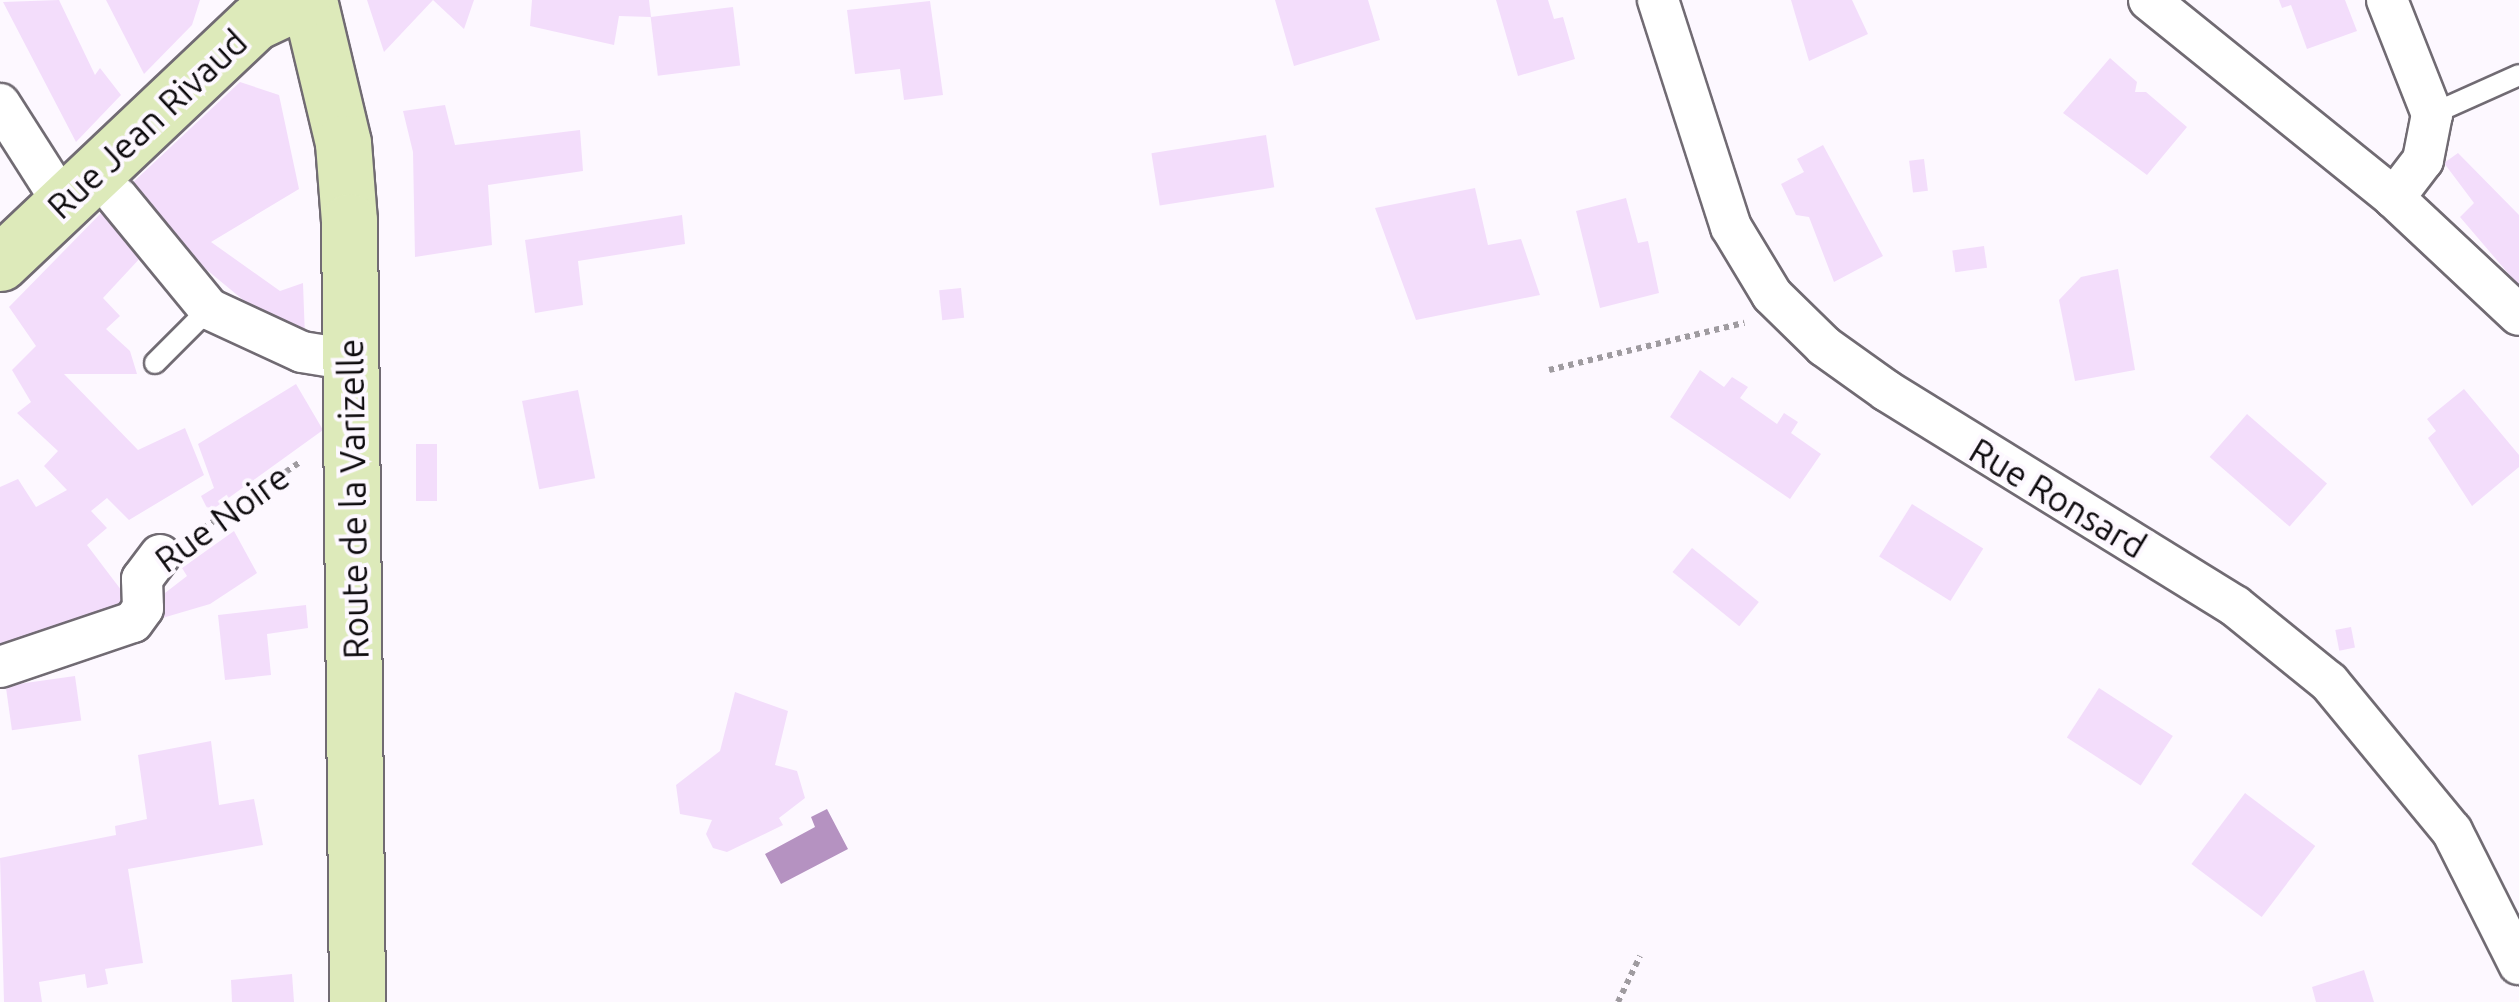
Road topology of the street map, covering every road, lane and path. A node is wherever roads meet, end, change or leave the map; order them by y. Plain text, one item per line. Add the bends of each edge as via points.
1 (305, 0) edge
2 (1658, 0) edge
3 (2149, 0) edge
4 (2387, 0) edge
5 (2519, 76) edge
6 (0, 104) edge
7 (2432, 114) junction
8 (117, 197) dead end
9 (2394, 198) junction
10 (63, 203) junction
11 (0, 263) edge
12 (1777, 300) junction
13 (209, 309) junction
14 (2519, 315) edge
15 (352, 360) junction
16 (155, 362) dead end
17 (1550, 370) dead end
18 (309, 454) dead end
19 (160, 555) joint
20 (0, 668) edge
21 (1640, 956) dead end
22 (2519, 964) edge
23 (357, 1002) edge
24 (1618, 1002) edge

1 - 10 street, Rue Jean Rivaud via 255,22
1 - 15 street, Route de la Varizelle via 344,144
2 - 12 street, Rue Ronsard via 1731,228
3 - 9 street
4 - 7 street
5 - 7 lane
6 - 10 street
7 - 9 street via 2423,160
8 - 13 street
9 - 14 street
10 - 11 street, Rue Jean Rivaud
12 - 17 path via 1733,328
12 - 22 street, Rue Ronsard via 1888,392 2235,606 2329,682 2452,831
13 - 15 street via 302,352
13 - 16 lane
15 - 23 street, Route de la Varizelle
18 - 19 path, Rue Noire
19 - 20 street, Rue Noire via 142,578 143,608 134,622
21 - 24 path

